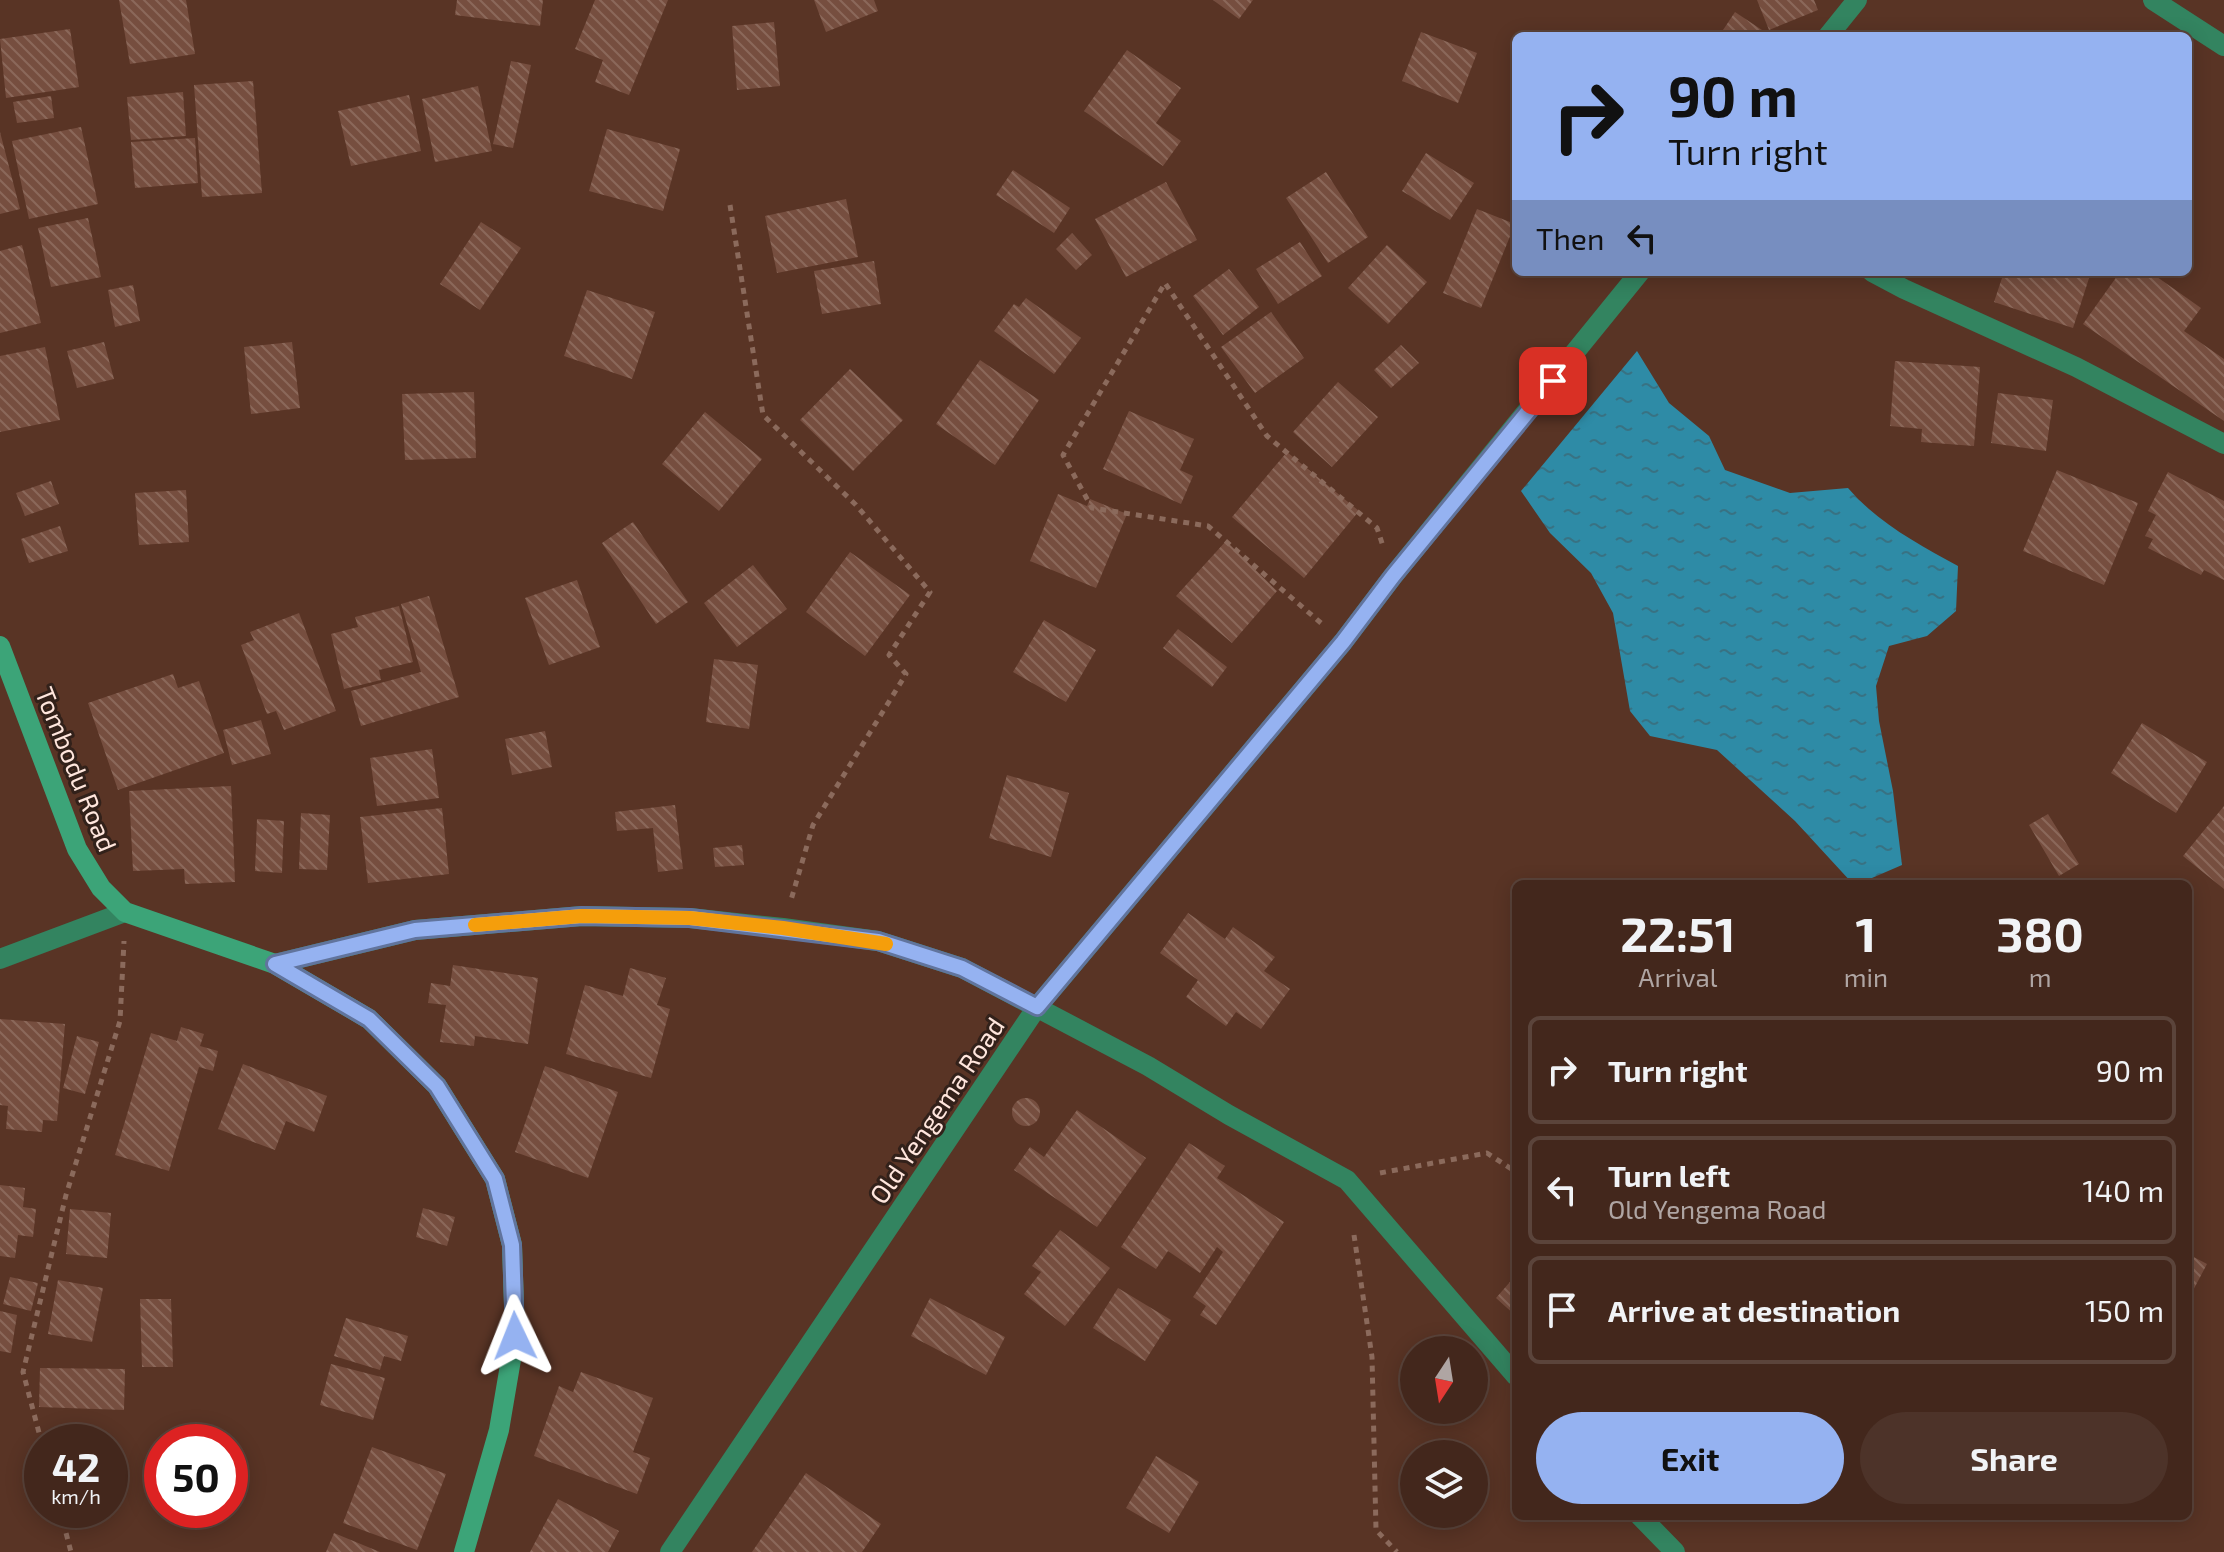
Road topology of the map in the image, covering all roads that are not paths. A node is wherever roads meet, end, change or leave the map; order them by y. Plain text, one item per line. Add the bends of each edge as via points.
1 (1857, 0) edge
2 (2153, 0) edge
3 (1831, 32) edge
4 (2224, 46) edge
5 (1637, 276) edge
6 (1881, 276) edge
7 (2224, 444) edge
8 (0, 646) edge
9 (125, 912) junction
10 (0, 959) edge
11 (275, 964) junction
12 (1037, 1007) junction
13 (1512, 1371) edge
14 (1644, 1520) edge
15 (464, 1552) edge
16 (670, 1552) edge
17 (1675, 1552) edge

1 - 3 street
2 - 4 street
5 - 12 street, Old Yengema Road via 1343,642
6 - 7 street via 2076,367
8 - 9 main road, Tombodu Road via 77,849 101,888
9 - 10 street
9 - 11 main road, Tombodu Road
11 - 12 street via 415,930 582,916 690,918 878,941 962,968
11 - 15 main road, Tombodu Road via 369,1019 437,1086 495,1179 512,1245 515,1336 499,1430
12 - 13 street via 1347,1180
12 - 16 street, Old Yengema Road
14 - 17 street

